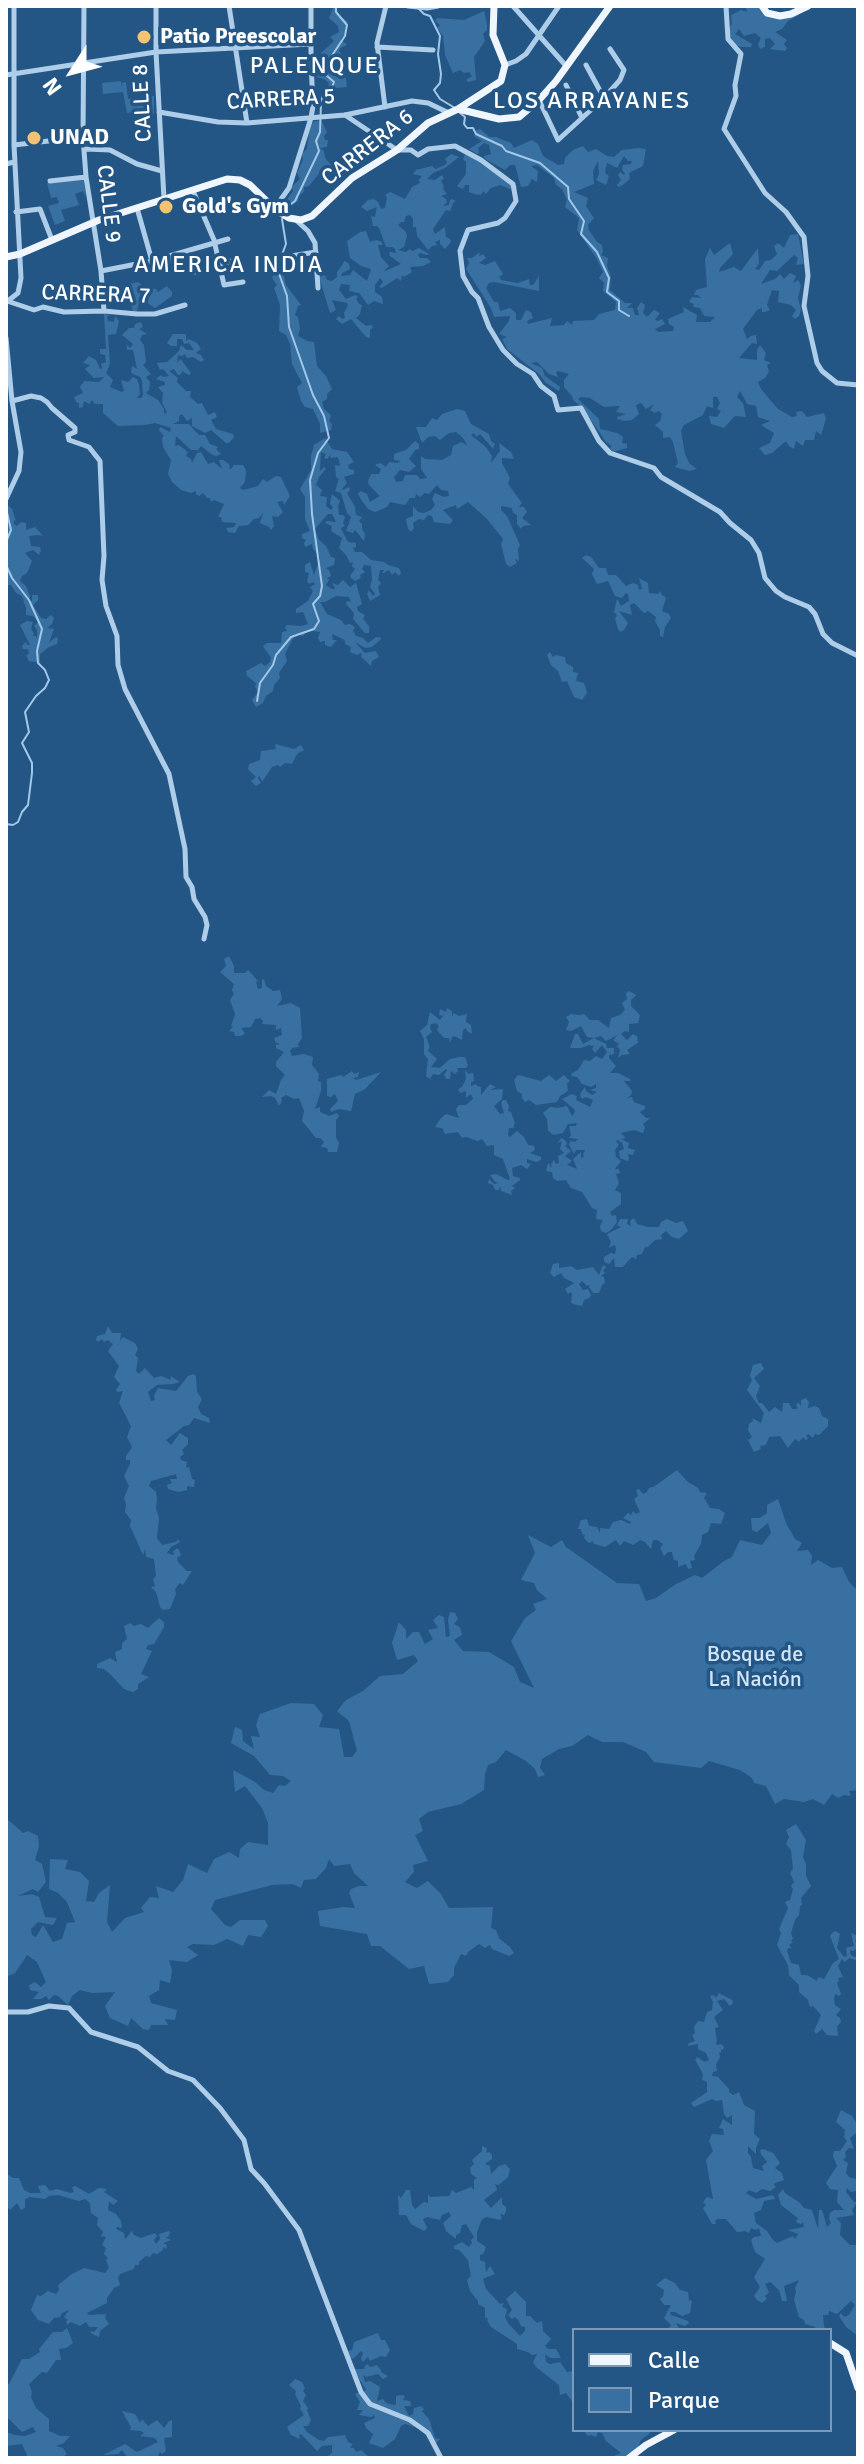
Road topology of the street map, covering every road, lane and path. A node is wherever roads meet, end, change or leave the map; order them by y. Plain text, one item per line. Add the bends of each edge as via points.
1 (14, 6) edge
2 (84, 6) edge
3 (156, 6) edge
4 (229, 6) edge
5 (311, 6) edge
6 (386, 6) edge
7 (438, 6) edge
8 (494, 6) edge
9 (513, 6) edge
10 (559, 6) edge
11 (610, 6) edge
12 (726, 6) edge
13 (762, 6) edge
14 (808, 6) edge
15 (412, 7) edge
16 (538, 33) junction
17 (311, 44) junction
18 (377, 47) junction
19 (235, 48) junction
20 (610, 49) dead end
21 (433, 50) dead end
22 (156, 52) junction
23 (85, 62) junction
24 (505, 65) junction
25 (586, 65) dead end
26 (567, 67) junction
27 (10, 74) edge
28 (566, 85) dead end
29 (481, 93) junction
30 (604, 98) junction
31 (539, 100) junction
32 (385, 107) junction
33 (458, 109) junction
34 (159, 112) junction
35 (449, 113) junction
36 (345, 115) junction
37 (487, 115) junction
38 (314, 118) junction
39 (582, 118) junction
40 (247, 123) junction
41 (83, 137) junction
42 (14, 145) junction
43 (86, 149) junction
44 (397, 150) junction
45 (14, 162) junction
46 (6, 164) edge
47 (162, 171) junction
48 (86, 177) junction
49 (50, 181) dead end
50 (193, 191) junction
51 (164, 199) junction
52 (137, 208) junction
53 (276, 210) junction
54 (16, 212) junction
55 (293, 219) junction
56 (94, 222) junction
57 (228, 239) dead end
58 (52, 240) junction
59 (215, 244) junction
60 (316, 252) junction
61 (20, 254) junction
62 (6, 257) edge
63 (168, 257) junction
64 (235, 260) dead end
65 (152, 261) junction
66 (220, 265) junction
67 (285, 266) dead end
68 (101, 271) junction
69 (243, 282) dead end
70 (318, 288) dead end
71 (8, 301) edge
72 (185, 305) dead end
73 (104, 311) junction
74 (6, 338) edge
75 (8, 380) edge
76 (858, 385) edge
77 (12, 401) junction
78 (6, 499) edge
79 (858, 656) edge
80 (204, 939) dead end
81 (6, 2012) edge
82 (832, 2344) edge
83 (858, 2388) edge
84 (671, 2432) edge
85 (441, 2458) edge
86 (629, 2458) edge

1 - 27 street
2 - 23 street, CALLE 9
3 - 22 street, CALLE 8
4 - 19 street
5 - 17 street
6 - 18 street
7 - 15 street
8 - 24 main road via 493,35
9 - 16 street
10 - 16 street
11 - 26 main road
12 - 76 street via 728,39 741,54 736,96 724,129 765,193 804,237 804,306 817,363 837,383
13 - 14 main road via 780,16
16 - 24 street via 526,54
16 - 26 street
17 - 19 street
17 - 38 street
18 - 21 street
18 - 32 street
19 - 22 street
19 - 40 street
20 - 30 street via 624,70
22 - 23 street
22 - 34 street, CALLE 8
23 - 27 street
23 - 41 street, CALLE 9
24 - 29 main road via 501,81
25 - 30 street
26 - 31 main road
27 - 42 street
28 - 39 street
29 - 33 main road
29 - 37 main road via 479,106
30 - 39 street
31 - 37 main road via 515,118
31 - 39 street via 558,140
32 - 35 street, CARRERA 5 via 412,101
32 - 36 street, CARRERA 5
33 - 35 main road, CARRERA 6
33 - 37 main road
34 - 40 street, CARRERA 5
34 - 47 street, CALLE 8
35 - 44 main road, CARRERA 6 via 428,123
36 - 38 street, CARRERA 5
36 - 44 street
38 - 40 street, CARRERA 5
38 - 53 street
41 - 42 street
41 - 43 street, CALLE 9
42 - 45 street
43 - 47 street via 110,150
43 - 48 street, CALLE 9
44 - 55 main road, CARRERA 6 via 352,178 316,214
44 - 79 street via 418,155 455,146 513,184 516,201 505,218 468,230 460,251 463,276 503,350 554,396 558,410 581,408 610,453 654,468 720,512 751,540 765,578 776,591 809,607 823,634
45 - 46 street
45 - 54 street
47 - 51 street, CALLE 8
48 - 49 street
48 - 56 street, CALLE 9
50 - 51 main road
50 - 53 main road via 221,180 240,180
50 - 59 street
51 - 52 main road
52 - 56 main road
52 - 65 street
53 - 55 main road
54 - 58 street via 40,209
54 - 61 street
55 - 60 street via 311,235
56 - 58 main road
56 - 68 street, CALLE 9
57 - 59 street
58 - 61 main road
59 - 63 street
59 - 66 street
60 - 67 street via 291,256
60 - 70 street
61 - 62 main road
61 - 71 street via 20,289
63 - 65 street
63 - 66 street via 171,268 194,272
64 - 66 street
65 - 68 street
66 - 69 street via 224,285
68 - 73 street, CALLE 9
71 - 73 street, CARRERA 7 via 34,310
72 - 73 street, CARRERA 7 via 155,314
74 - 75 street
75 - 77 street
77 - 78 street via 21,462
77 - 80 street via 31,396 47,402 75,428 69,440 89,447 100,461 102,580 117,636 118,665 169,774 186,877 207,925
81 - 85 street via 69,2008 91,2032 138,2047 168,2071 193,2080 244,2140 251,2169 299,2230 361,2392 370,2404 428,2433
82 - 83 main road via 846,2353
84 - 86 main road

